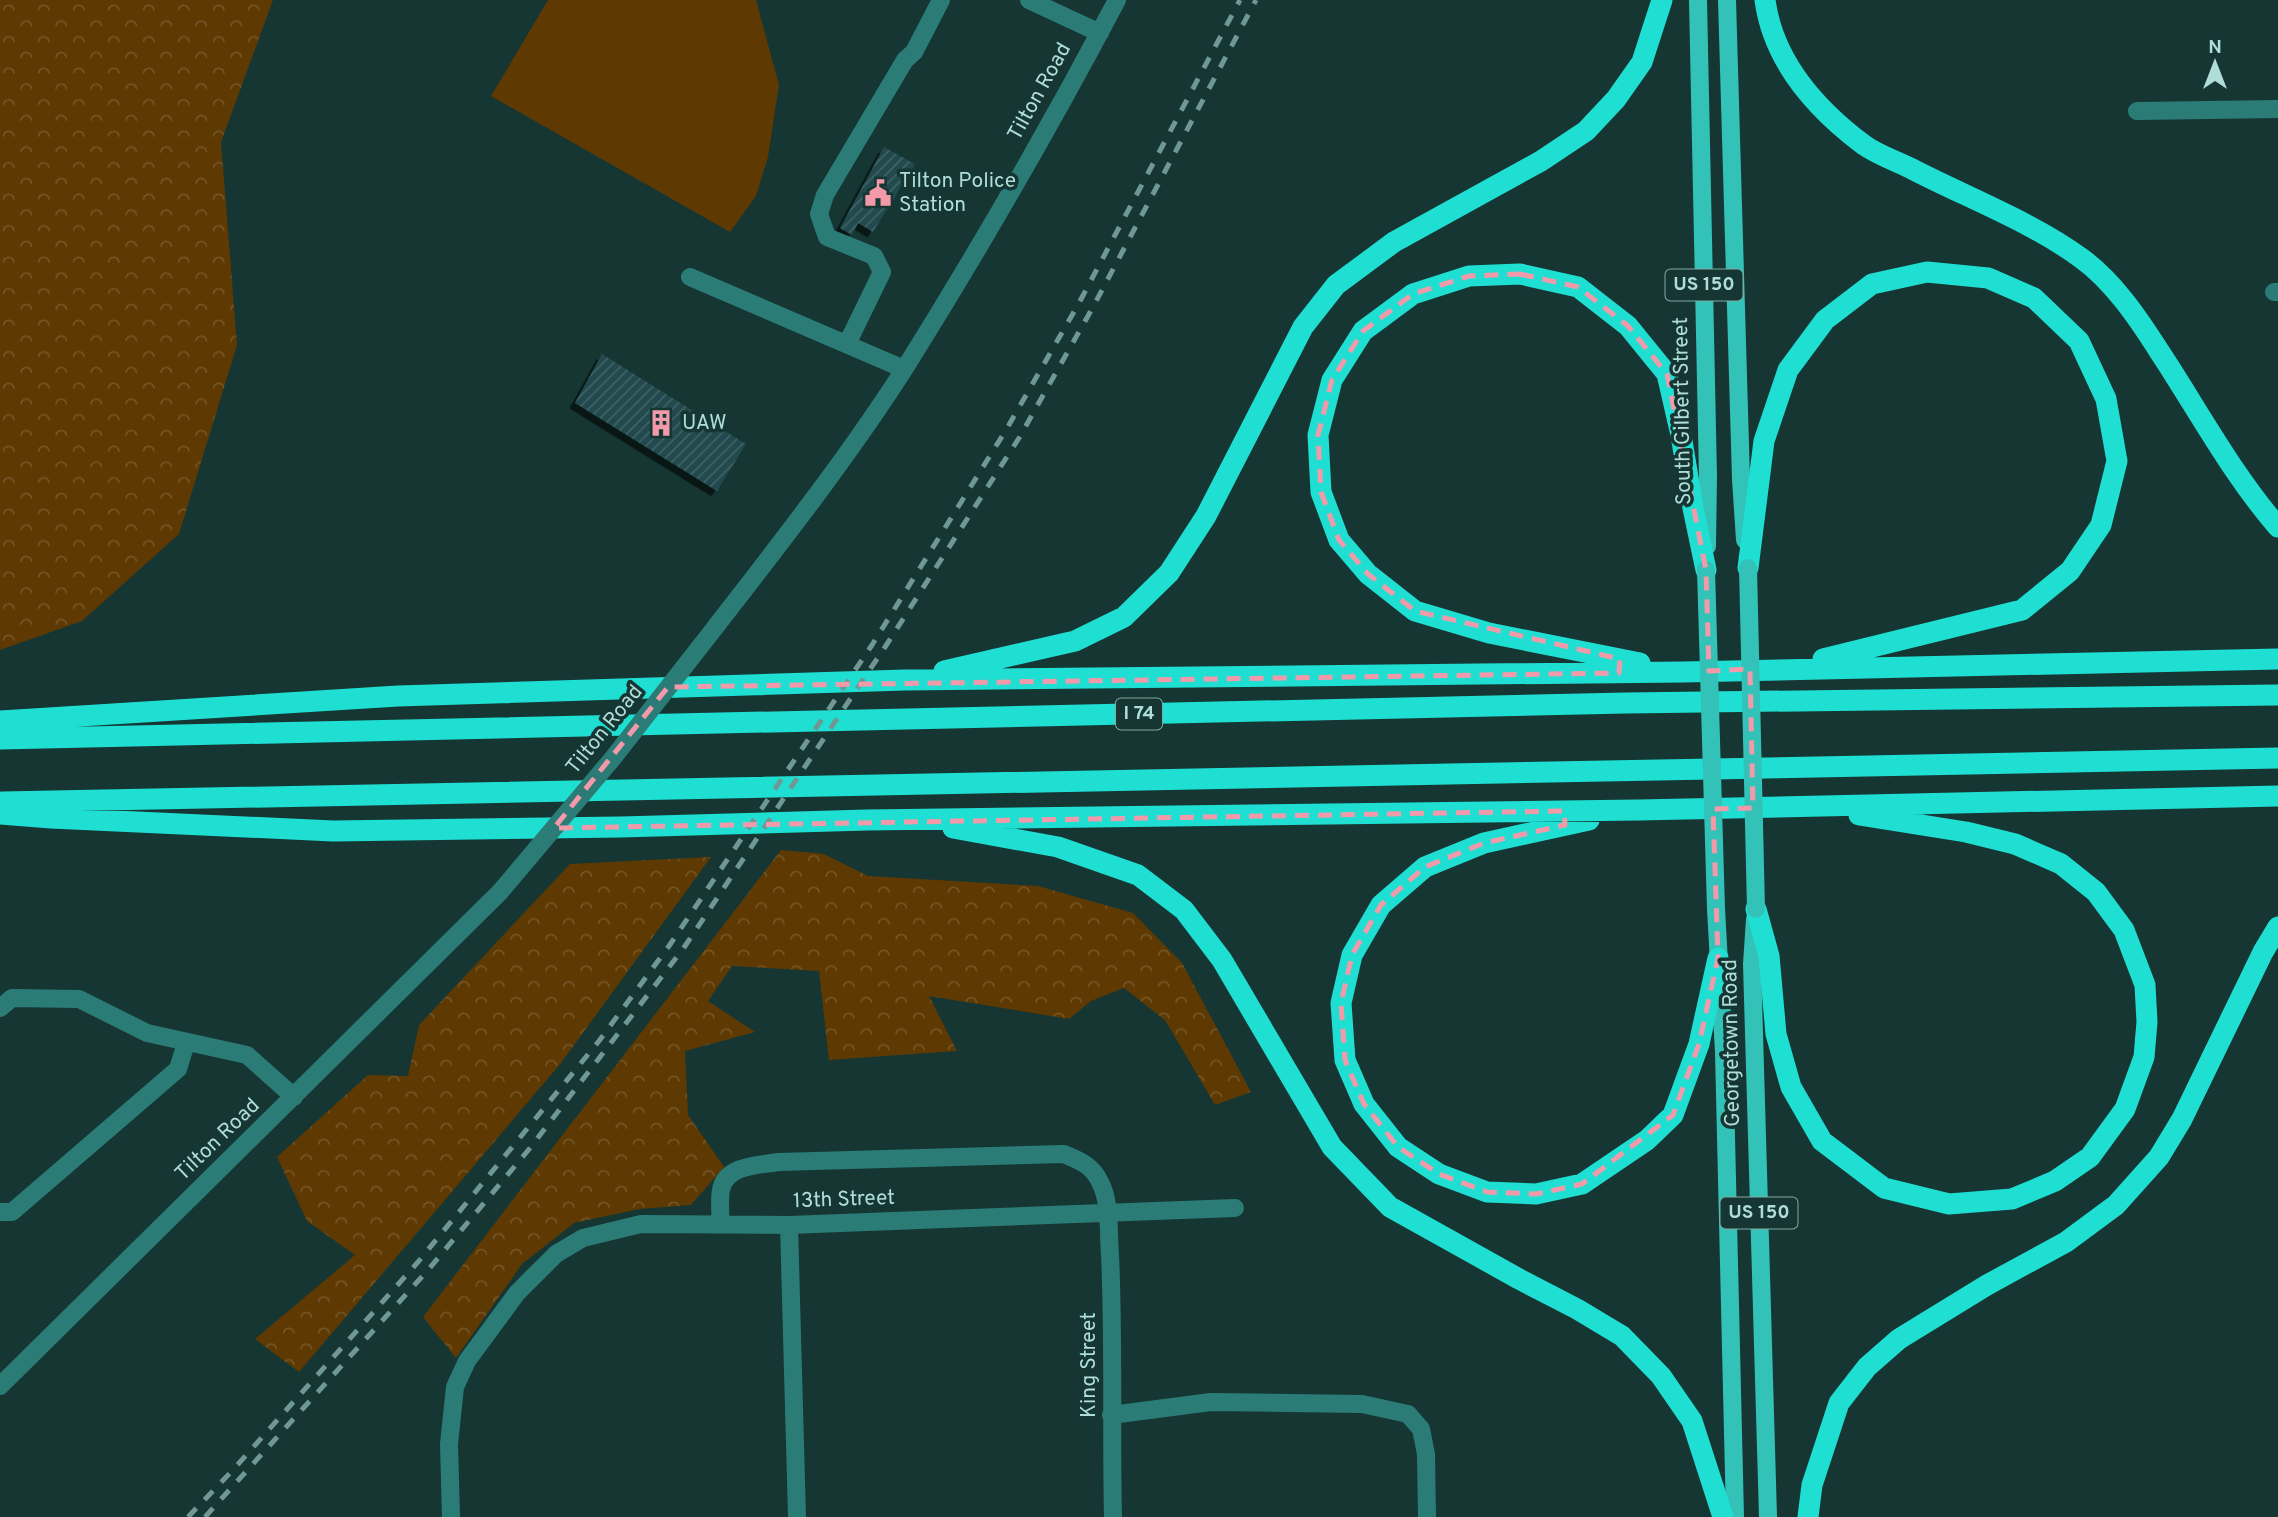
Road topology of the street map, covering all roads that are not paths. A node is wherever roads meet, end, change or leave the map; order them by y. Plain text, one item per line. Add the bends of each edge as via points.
1 (941, 0) edge
2 (1029, 0) edge
3 (1117, 0) edge
4 (1662, 0) edge
5 (1698, 0) edge
6 (1727, 0) edge
7 (1765, 0) edge
8 (1100, 33) junction
9 (2278, 109) edge
10 (2137, 111) dead end
11 (690, 277) dead end
12 (847, 344) junction
13 (904, 369) junction
14 (2278, 527) edge
15 (1748, 568) junction
16 (1706, 570) junction
17 (2278, 659) edge
18 (1783, 668) junction
19 (1684, 672) junction
20 (905, 680) junction
21 (2278, 695) edge
22 (0, 721) edge
23 (0, 739) edge
24 (2278, 758) edge
25 (2278, 796) edge
26 (0, 802) edge
27 (1809, 806) junction
28 (1639, 810) junction
29 (0, 814) edge
30 (867, 820) junction
31 (1756, 909) junction
32 (2278, 927) edge
33 (1718, 958) junction
34 (0, 1008) edge
35 (186, 1043) junction
36 (294, 1097) junction
37 (1235, 1208) dead end
38 (0, 1212) edge
39 (1107, 1213) junction
40 (720, 1224) junction
41 (789, 1225) junction
42 (0, 1386) edge
43 (1111, 1415) junction
44 (451, 1517) edge
45 (797, 1517) edge
46 (1113, 1517) edge
47 (1427, 1517) edge
48 (1723, 1517) edge
49 (1735, 1517) edge
50 (1768, 1517) edge
51 (1808, 1517) edge

1 - 12 street via 825,195 819,214 827,237 874,256 882,272
2 - 8 street
3 - 8 street, Tilton Road
4 - 20 highway via 1642,62 1586,131 1394,242 1336,285 1303,327 1206,516 1169,573 1124,617 1075,641
5 - 16 main road, South Gilbert Street / US 150 via 1708,463
6 - 15 main road, US 150 via 1741,479
7 - 14 highway via 1767,18 1783,57 1806,93 1866,145 2034,230 2082,258 2110,284 2144,327
8 - 13 street, Tilton Road via 1008,198
9 - 10 street
11 - 12 street
12 - 13 street
13 - 36 street, Tilton Road, bridge via 816,497 613,758 500,892
15 - 18 highway via 1764,441 1788,370 1825,320 1872,284 1927,272 1988,278 2034,298 2079,341 2106,399 2117,461 2101,525 2070,571 2022,610
15 - 31 main road, Georgetown Road / US 150, bridge
16 - 19 highway via 1667,374 1628,326 1578,287 1520,274 1469,276 1413,294 1363,331 1332,380 1318,435 1321,492 1339,540 1368,574 1415,611 1489,633
16 - 33 main road, Georgetown Road / US 150, bridge
17 - 18 highway
18 - 19 highway
19 - 20 highway
20 - 22 highway via 398,696
21 - 23 highway, I 74 via 1612,704
24 - 26 highway
25 - 27 highway
27 - 28 highway
27 - 31 highway via 2015,844 2061,864 2096,892 2124,930 2145,985 2144,1057 2125,1109 2090,1157 2055,1181 2012,1199 1949,1204 1884,1188 1822,1141 1791,1087 1776,1034 1769,956
28 - 30 highway
28 - 33 highway via 1484,843 1425,867 1381,905 1352,955 1341,1003 1346,1060 1364,1104 1398,1147 1439,1174 1475,1188 1536,1194 1582,1184 1647,1140 1673,1115 1699,1044
29 - 30 highway via 333,831
30 - 48 highway via 959,829 1058,847 1138,875 1184,910 1222,960 1332,1147 1390,1207 1622,1336 1661,1376 1692,1420
31 - 50 main road, Georgetown Road / US 150 via 1752,964
32 - 51 highway via 2159,1157 2116,1205 2066,1242 1899,1339 1867,1367 1839,1403 1812,1485
33 - 49 main road, Georgetown Road / US 150
34 - 35 street via 12,998 79,999 147,1033
35 - 36 street via 247,1055
35 - 38 street via 178,1069 12,1212
36 - 42 street, Tilton Road
37 - 39 street, 13th Street
39 - 40 street, King Street via 1102,1184 1091,1166 1064,1154 779,1162 731,1173 721,1187
39 - 41 street, 13th Street
39 - 43 street, King Street
40 - 41 street, 13th Street
40 - 44 street, 13th Street via 641,1224 583,1238 556,1254 517,1293 455,1387 449,1444
41 - 45 street
43 - 46 street, King Street
43 - 47 street via 1211,1402 1362,1404 1408,1414 1421,1429 1426,1454

